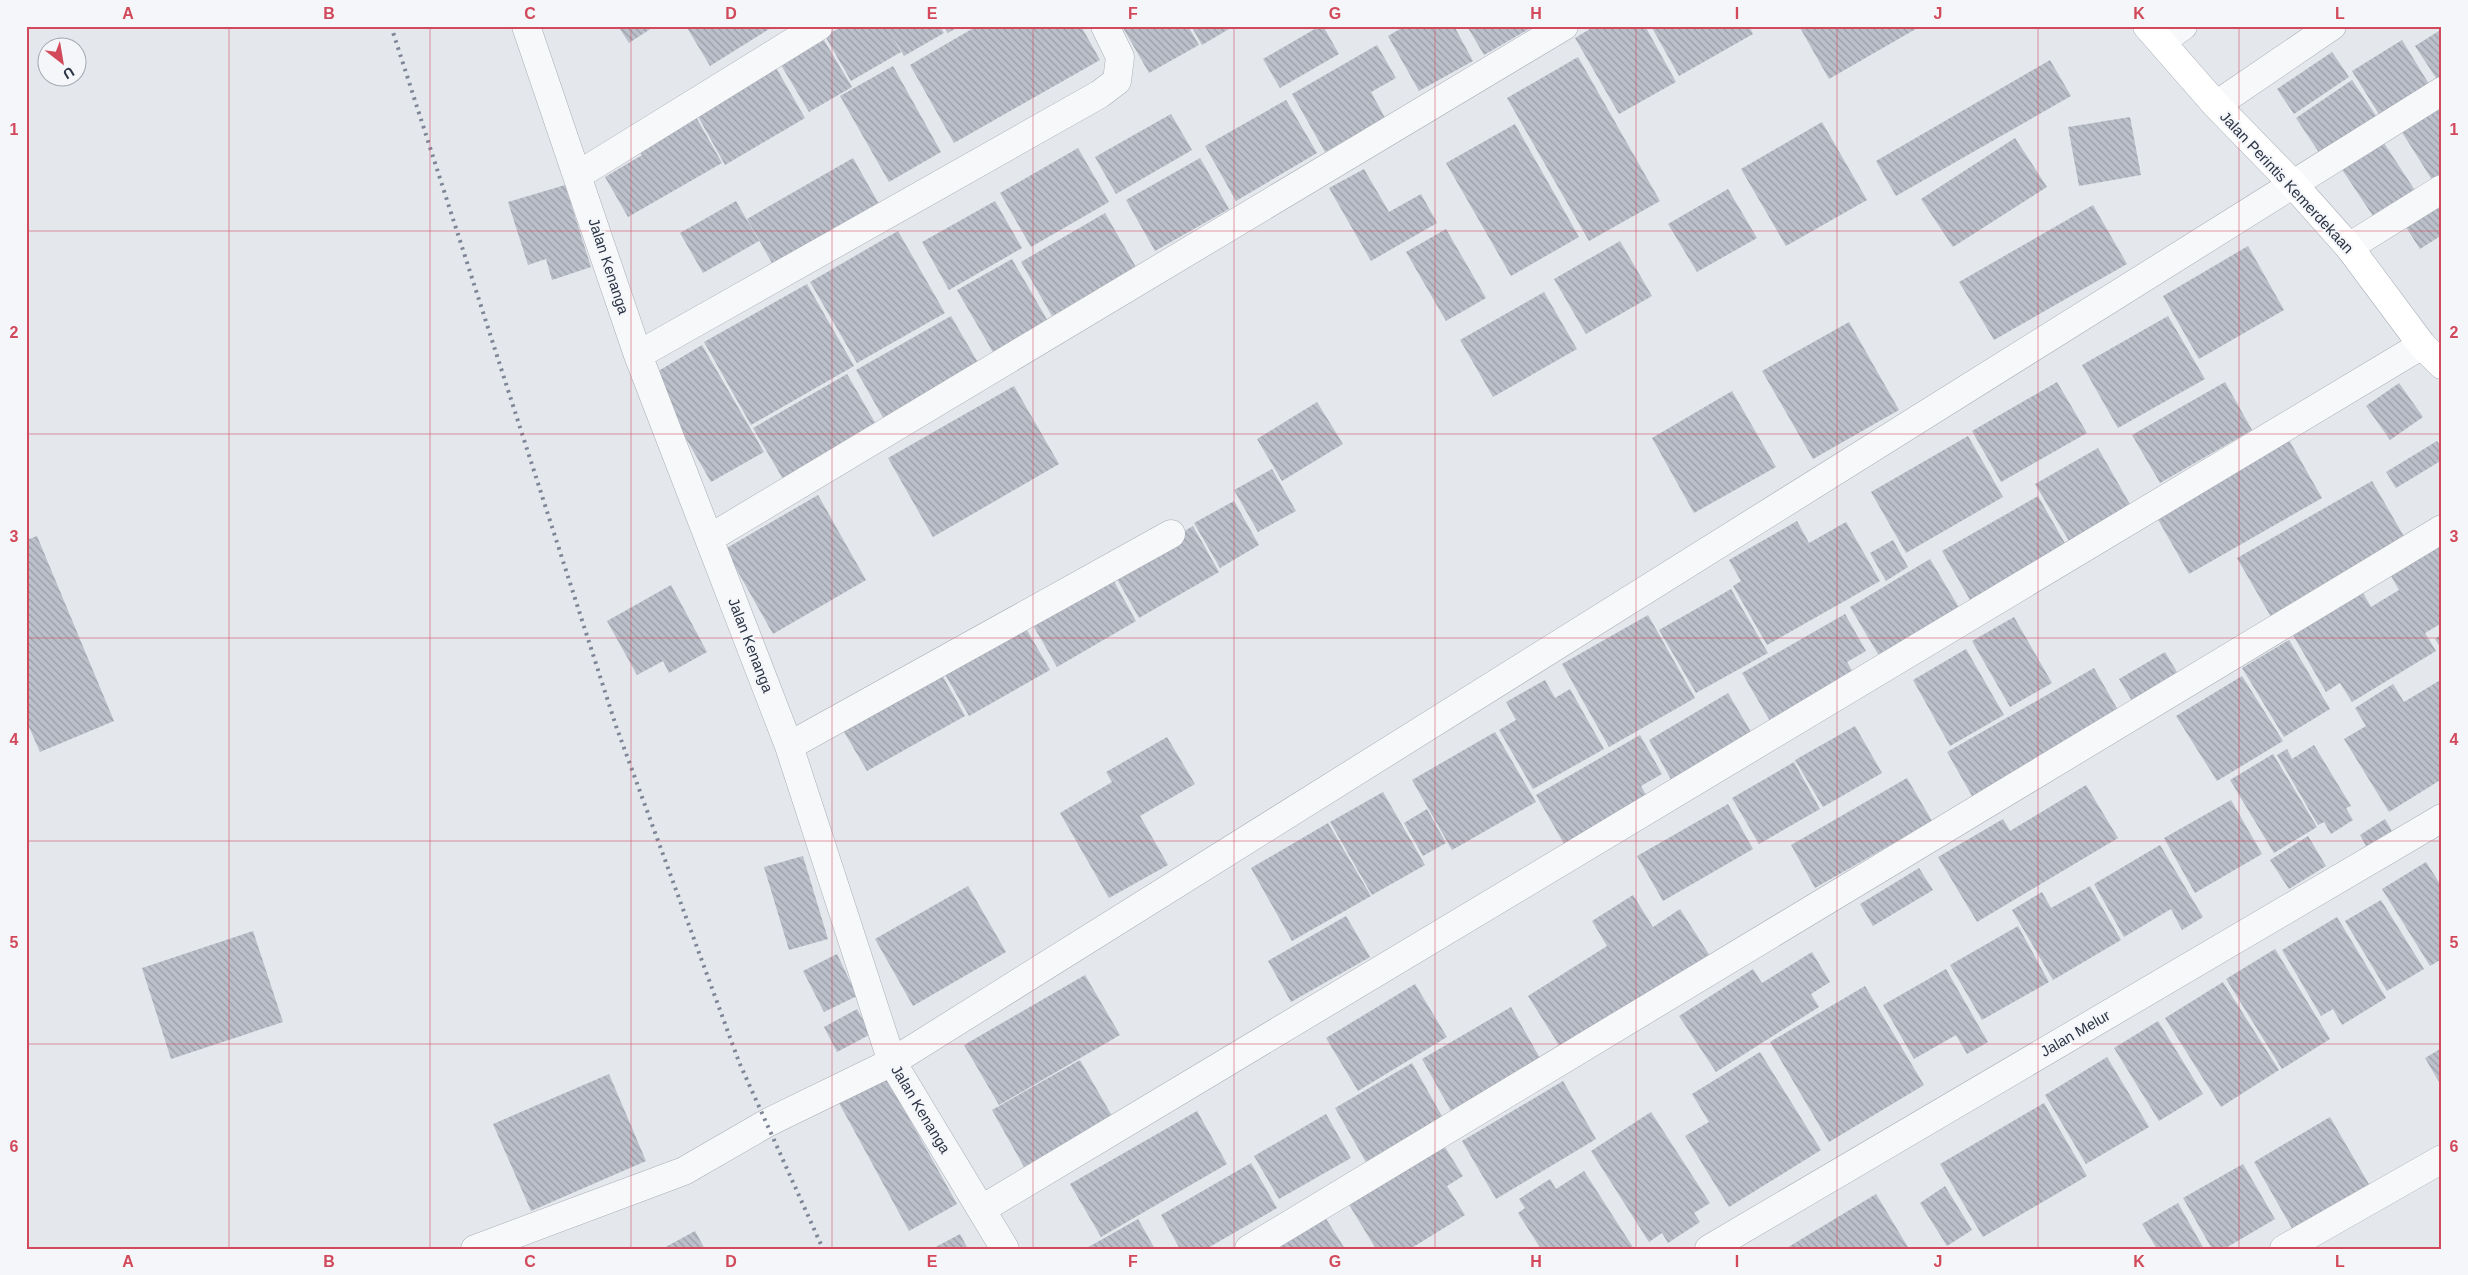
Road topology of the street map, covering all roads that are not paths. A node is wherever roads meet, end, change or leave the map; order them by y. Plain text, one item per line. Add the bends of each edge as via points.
1 (526, 26) edge
2 (819, 26) edge
3 (1105, 26) edge
4 (1564, 26) edge
5 (2332, 26) edge
6 (2164, 31) edge
7 (2442, 91) edge
8 (2216, 106) junction
9 (578, 174) junction
10 (2293, 184) junction
11 (2442, 189) edge
12 (2349, 247) junction
13 (2422, 345) junction
14 (638, 355) junction
15 (2442, 365) edge
16 (2442, 529) edge
17 (1171, 534) dead end
18 (710, 538) junction
19 (789, 746) junction
20 (2442, 818) edge
21 (892, 1062) junction
22 (2442, 1159) edge
23 (982, 1210) junction
24 (475, 1249) edge
25 (1004, 1249) edge
26 (1249, 1249) edge
27 (1709, 1249) edge
28 (2284, 1249) edge

1 - 9 street, Jalan Kenanga
2 - 9 street
3 - 14 street via 1120,57 1117,80 1100,94
4 - 18 street
5 - 8 street
6 - 8 street, Jalan Perintis Kemerdekaan
7 - 10 street
8 - 10 street, Jalan Perintis Kemerdekaan
9 - 14 street, Jalan Kenanga
10 - 12 street, Jalan Perintis Kemerdekaan
10 - 21 street
11 - 12 street
12 - 13 street, Jalan Perintis Kemerdekaan
13 - 15 street, Jalan Perintis Kemerdekaan
13 - 23 street
14 - 18 street, Jalan Kenanga
16 - 26 street
17 - 19 street
18 - 19 street, Jalan Kenanga
19 - 21 street, Jalan Kenanga
20 - 27 street, Jalan Melur
21 - 23 street, Jalan Kenanga
21 - 24 street via 767,1123 684,1171
22 - 28 street
23 - 25 street, Jalan Kenanga

